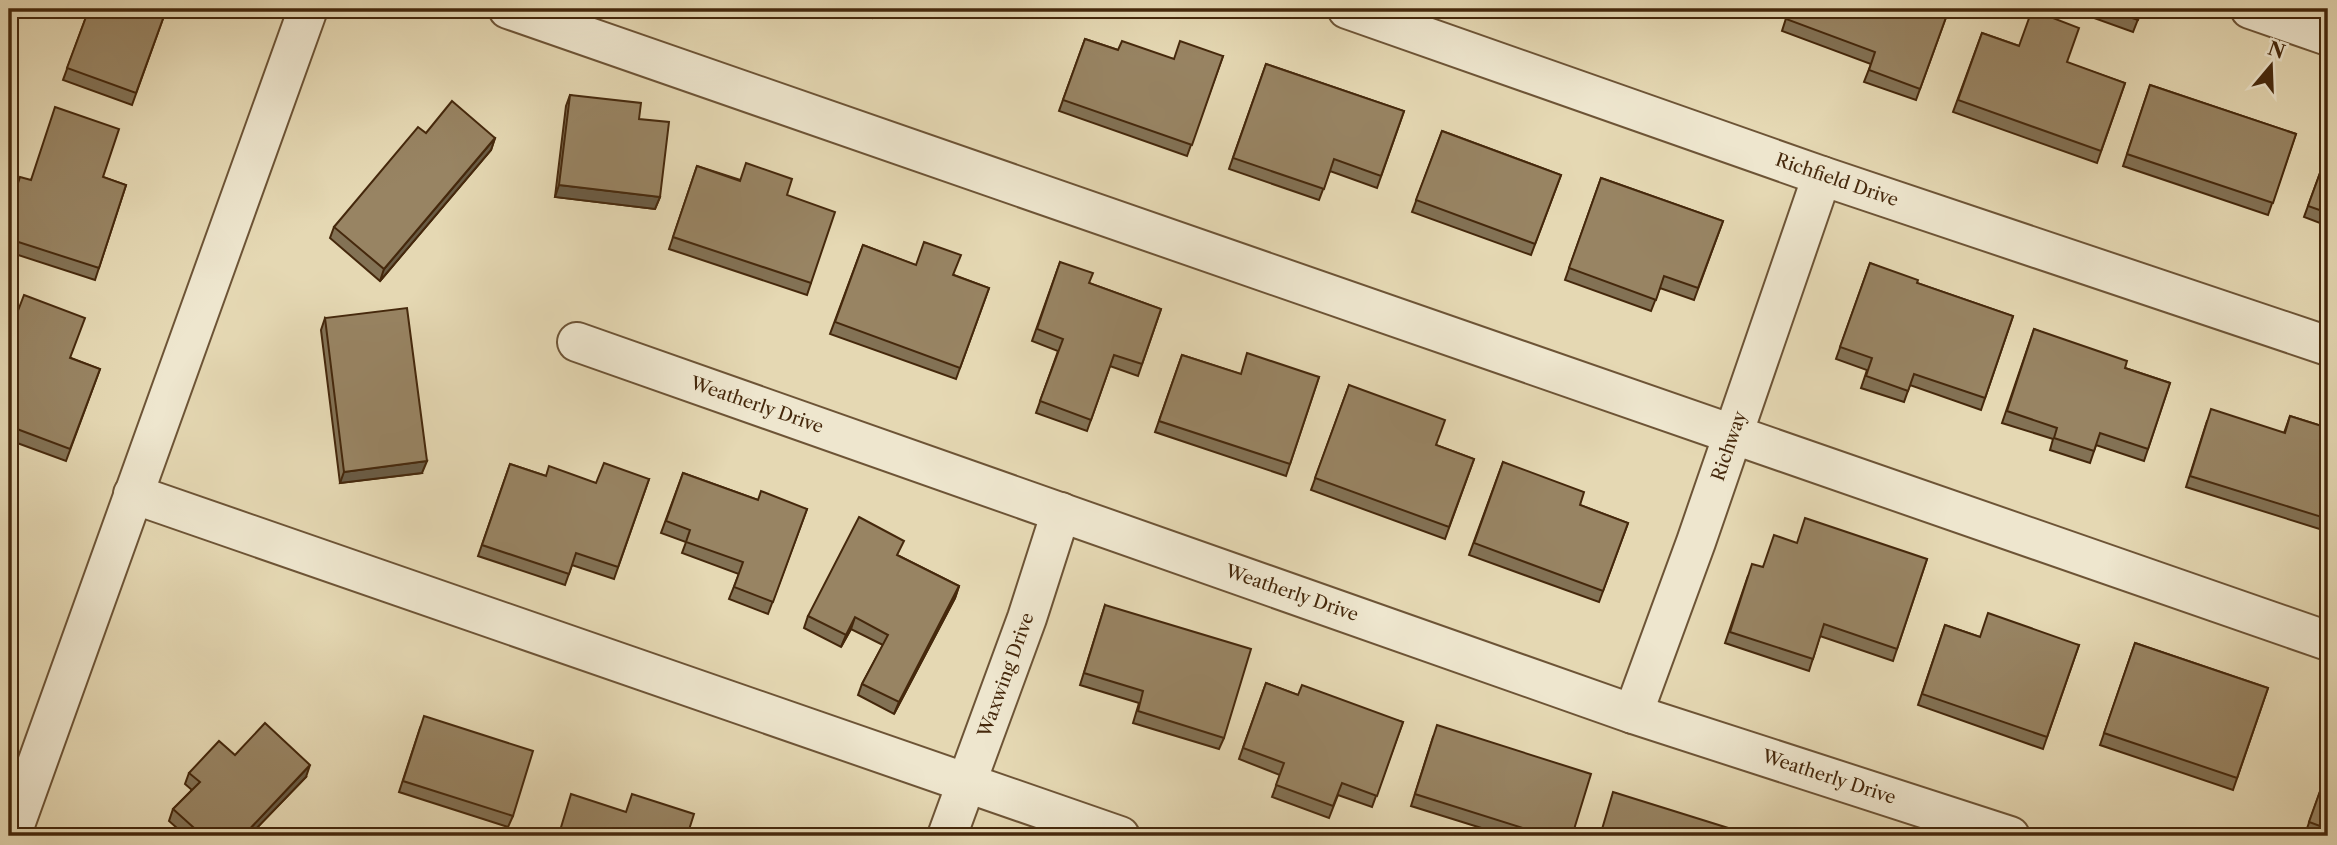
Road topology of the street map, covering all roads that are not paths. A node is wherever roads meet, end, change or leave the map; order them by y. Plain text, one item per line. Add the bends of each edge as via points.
1 (308, 9) edge
2 (508, 9) edge
3 (1347, 9) edge
4 (2250, 9) edge
5 (2328, 36) edge
6 (1822, 176) junction
7 (577, 342) dead end
8 (2328, 346) edge
9 (1734, 434) junction
10 (133, 494) junction
11 (1061, 512) junction
12 (2328, 641) edge
13 (1633, 714) junction
14 (967, 783) junction
15 (10, 836) edge
16 (947, 836) edge
17 (1120, 836) edge
18 (2010, 836) edge

1 - 10 street
2 - 9 street
3 - 6 street, Richfield Drive
4 - 5 street
6 - 8 street, Richfield Drive
6 - 9 street, Richway
7 - 11 street, Weatherly Drive
9 - 12 street
9 - 13 street, Richway
10 - 14 street
10 - 15 street
11 - 13 street, Weatherly Drive
11 - 14 street, Waxwing Drive
13 - 18 street, Weatherly Drive
14 - 16 street, Waxwing Drive
14 - 17 street

